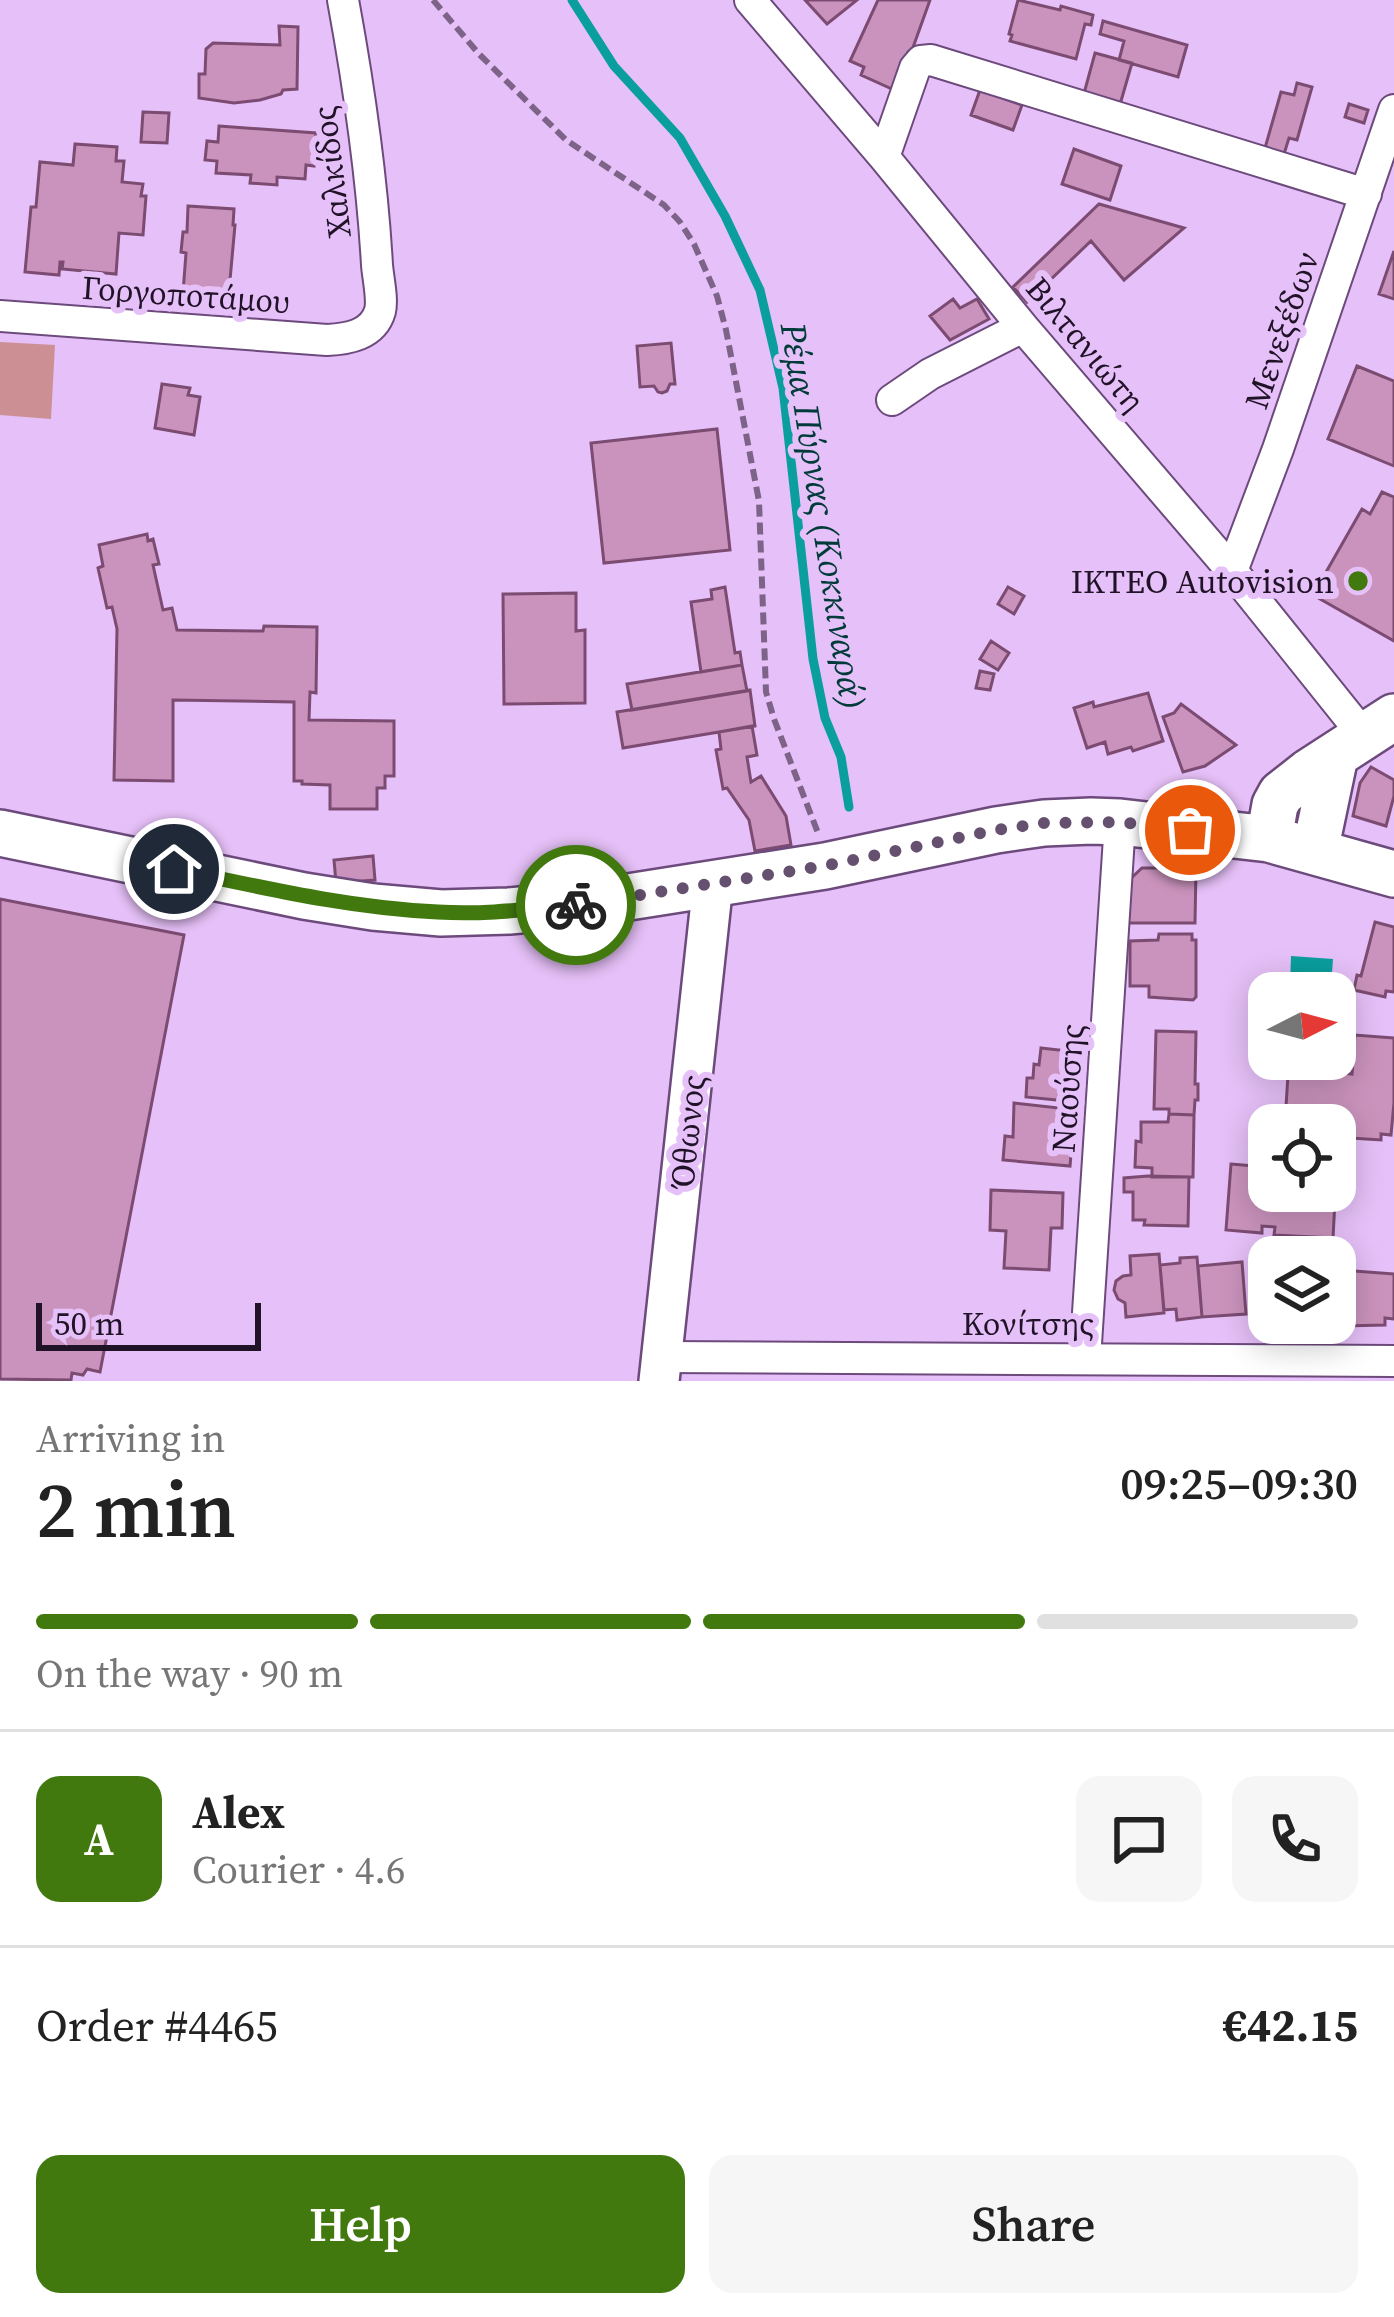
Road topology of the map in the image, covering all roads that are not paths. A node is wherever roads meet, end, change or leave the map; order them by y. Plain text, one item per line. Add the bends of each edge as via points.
1 (343, 0) edge
2 (750, 0) edge
3 (1394, 110) edge
4 (884, 157) junction
5 (1366, 194) junction
6 (0, 316) edge
7 (1023, 327) junction
8 (366, 332) joint
9 (892, 400) dead end
10 (1232, 571) junction
11 (1364, 737) edge
12 (1120, 822) junction
13 (0, 833) edge
14 (1268, 839) junction
15 (1315, 851) junction
16 (1394, 874) edge
17 (713, 883) junction
18 (1084, 1359) junction
19 (1394, 1361) edge
20 (660, 1369) edge
21 (919, 1370) edge

1 - 8 street, Χαλκίδος via 376,242 380,311
2 - 4 street, Βιλτανιώτη
3 - 5 street, Μενεξέδων
4 - 5 street via 915,68 931,60
4 - 7 street, Βιλτανιώτη
5 - 10 street, Μενεξέδων
6 - 8 street, Γοργοποτάμου via 327,340
7 - 9 street
7 - 10 street, Βιλτανιώτη
10 - 11 street, Βιλτανιώτη
11 - 14 main road via 1281,794
11 - 15 main road
12 - 14 main road
12 - 17 main road via 996,830
12 - 18 street, Ναούσης
13 - 17 main road via 304,896 441,913 584,904
14 - 15 main road
15 - 16 main road
17 - 20 street, Όθωνος
18 - 19 street, Κονίτσης
18 - 21 street, Κονίτσης
20 - 21 street, Κονίτσης

